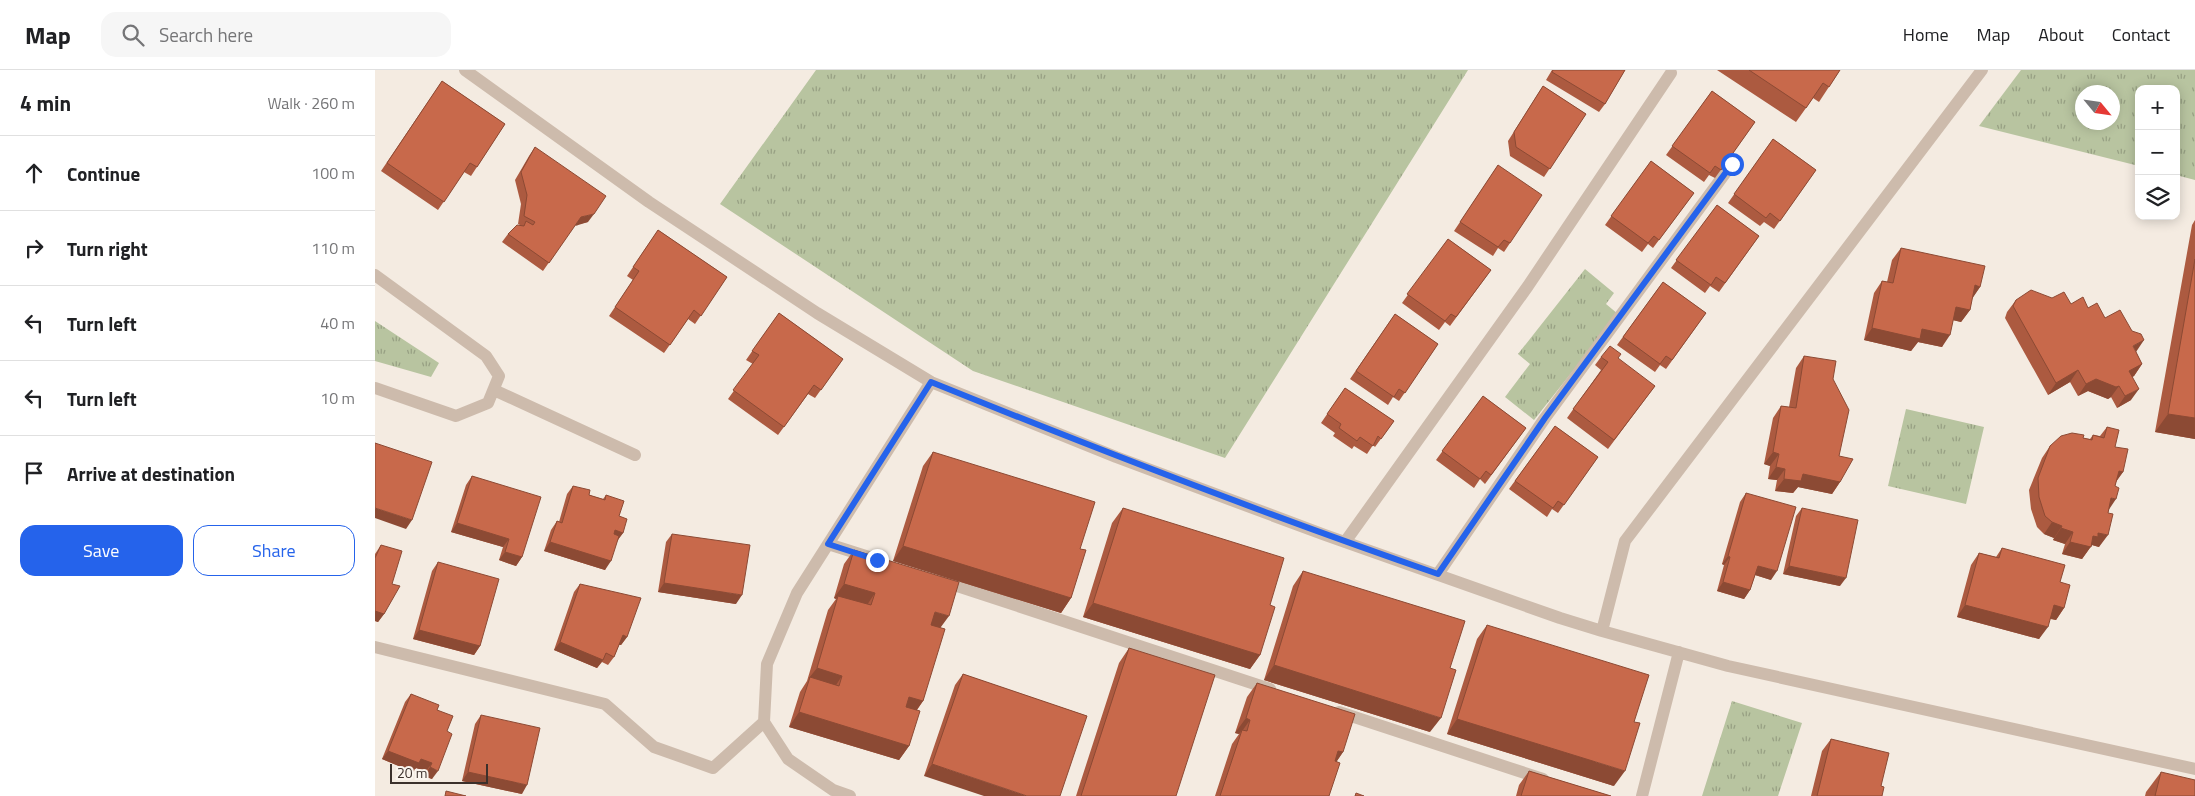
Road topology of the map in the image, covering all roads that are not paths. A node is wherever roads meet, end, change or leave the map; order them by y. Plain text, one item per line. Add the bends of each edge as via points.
1 (465, 70) edge
2 (1982, 70) edge
3 (1671, 73) dead end
4 (1732, 164) edge
5 (375, 274) edge
6 (931, 382) junction
7 (375, 388) edge
8 (494, 390) junction
9 (635, 455) dead end
10 (1345, 542) junction
11 (828, 544) junction
12 (881, 561) edge
13 (1438, 574) junction
14 (934, 578) edge
15 (1602, 631) junction
16 (375, 647) edge
17 (1679, 652) junction
18 (1283, 694) edge
19 (1330, 709) edge
20 (764, 722) junction
21 (2195, 769) edge
22 (1557, 784) edge
23 (850, 796) edge
24 (1642, 796) edge

1 - 6 street via 649,202 817,313
2 - 15 street via 1625,542
3 - 10 street via 1528,286
4 - 13 street via 1545,418
5 - 8 street via 486,356 499,376
6 - 10 street via 1116,457
6 - 11 street
7 - 8 street via 456,416 488,402
8 - 9 street
10 - 13 street
11 - 12 street
11 - 20 street via 797,593 767,664
13 - 15 street
14 - 18 street
15 - 17 street
16 - 20 street via 605,704 654,746 713,768
17 - 21 street via 1728,666
17 - 24 street
19 - 22 street
20 - 23 street via 788,760 833,790

